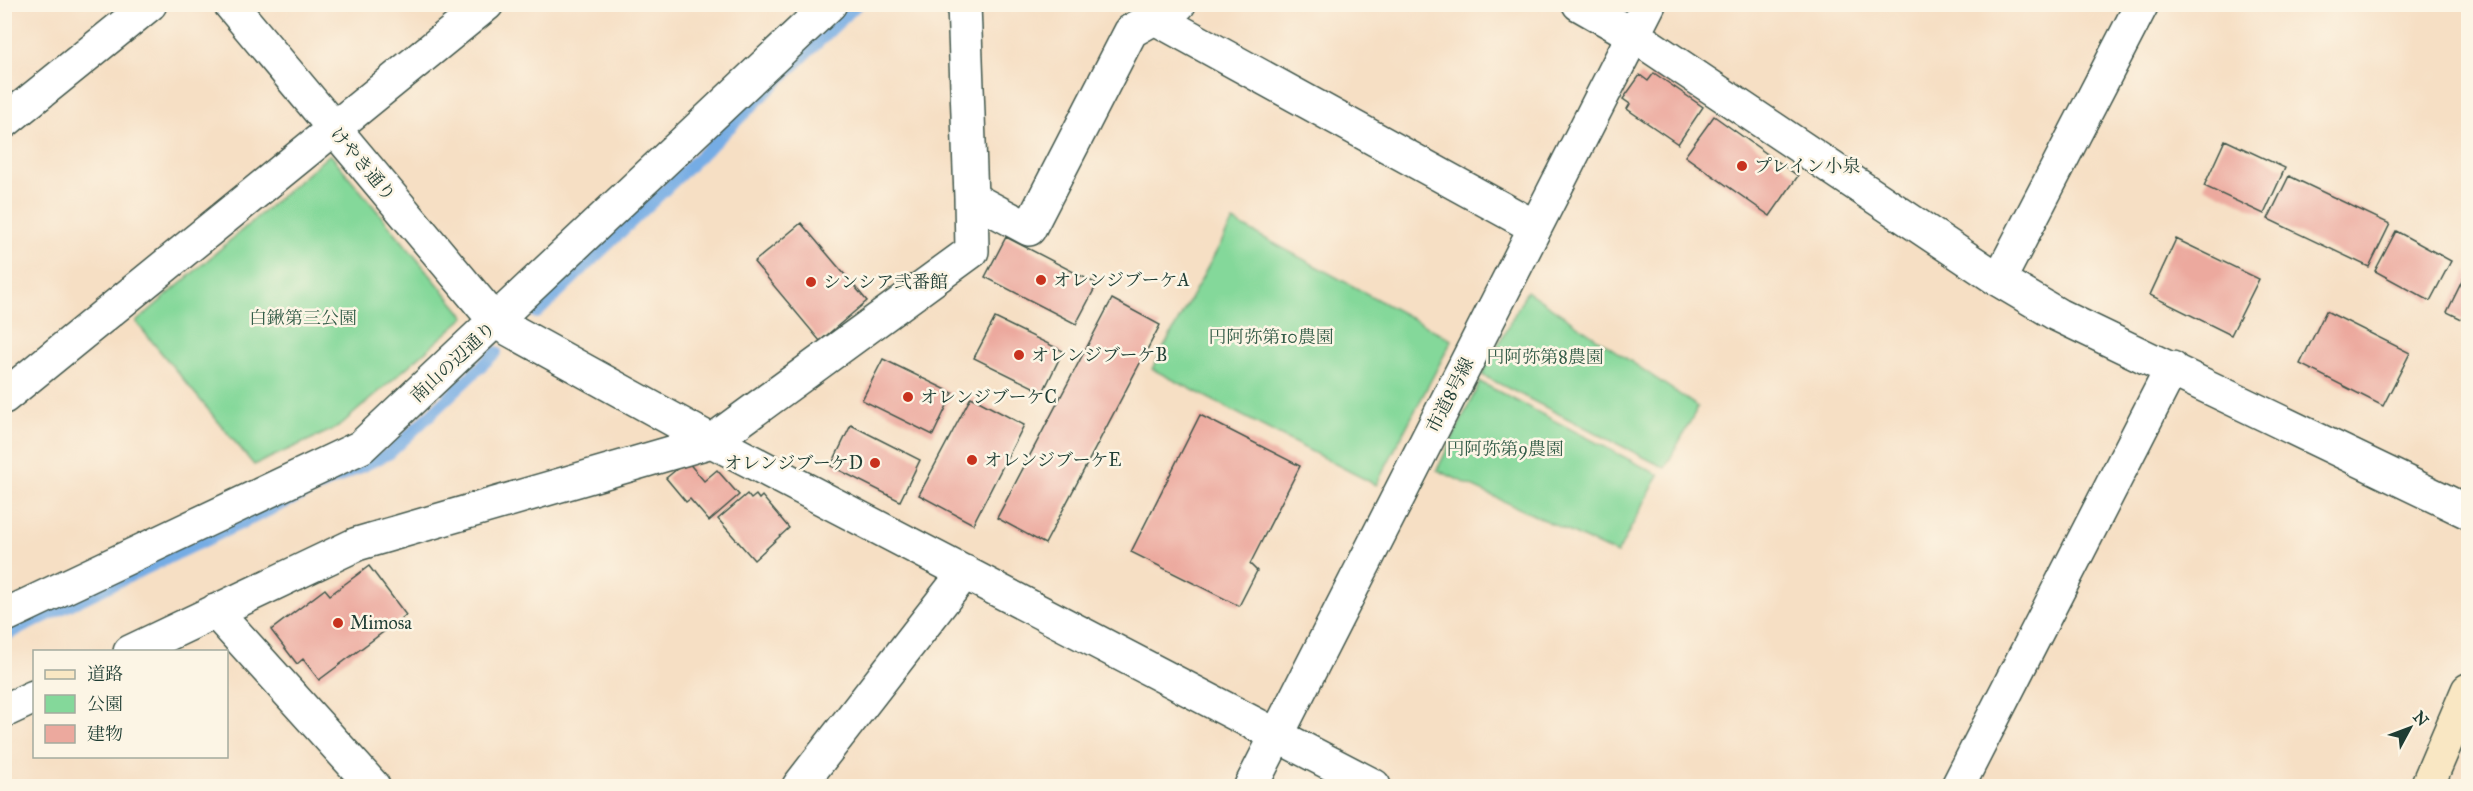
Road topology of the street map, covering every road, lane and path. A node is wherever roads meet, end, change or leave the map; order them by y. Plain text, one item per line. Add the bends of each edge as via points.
1 (150, 4) edge
2 (230, 4) edge
3 (487, 4) edge
4 (830, 4) edge
5 (964, 4) edge
6 (1579, 4) edge
7 (1649, 4) edge
8 (2142, 4) edge
9 (1167, 11) edge
10 (1635, 36) junction
11 (4, 122) edge
12 (334, 129) junction
13 (971, 198) junction
14 (1535, 227) junction
15 (1999, 280) junction
16 (496, 322) junction
17 (2172, 369) junction
18 (4, 397) edge
19 (712, 441) junction
20 (2469, 512) edge
21 (965, 572) junction
22 (215, 611) junction
23 (4, 616) edge
24 (132, 650) edge
25 (2469, 690) edge
26 (33, 697) edge
27 (4, 711) edge
28 (1276, 737) junction
29 (373, 786) edge
30 (799, 786) edge
31 (1251, 786) edge
32 (1374, 786) edge
33 (1958, 786) edge
34 (2427, 786) edge

1 - 11 street
2 - 12 street, けやき通り
3 - 12 street
4 - 16 street, 南山の辺通り
5 - 13 street
6 - 10 street
7 - 10 street, 市道8号線
8 - 15 street
9 - 13 street via 1131,31 1029,229
9 - 14 street
10 - 14 street, 市道8号線
10 - 15 street
12 - 16 street, けやき通り
12 - 18 street
13 - 19 street via 972,251
14 - 28 street, 市道8号線
15 - 17 street via 2058,315
16 - 19 street
16 - 23 street, 南山の辺通り via 362,447
17 - 20 street
17 - 33 street
19 - 21 street
19 - 22 street via 357,544
21 - 28 street
21 - 30 street
22 - 24 street
22 - 29 street
25 - 34 street
26 - 27 street
28 - 31 street, 市道8号線
28 - 32 street

